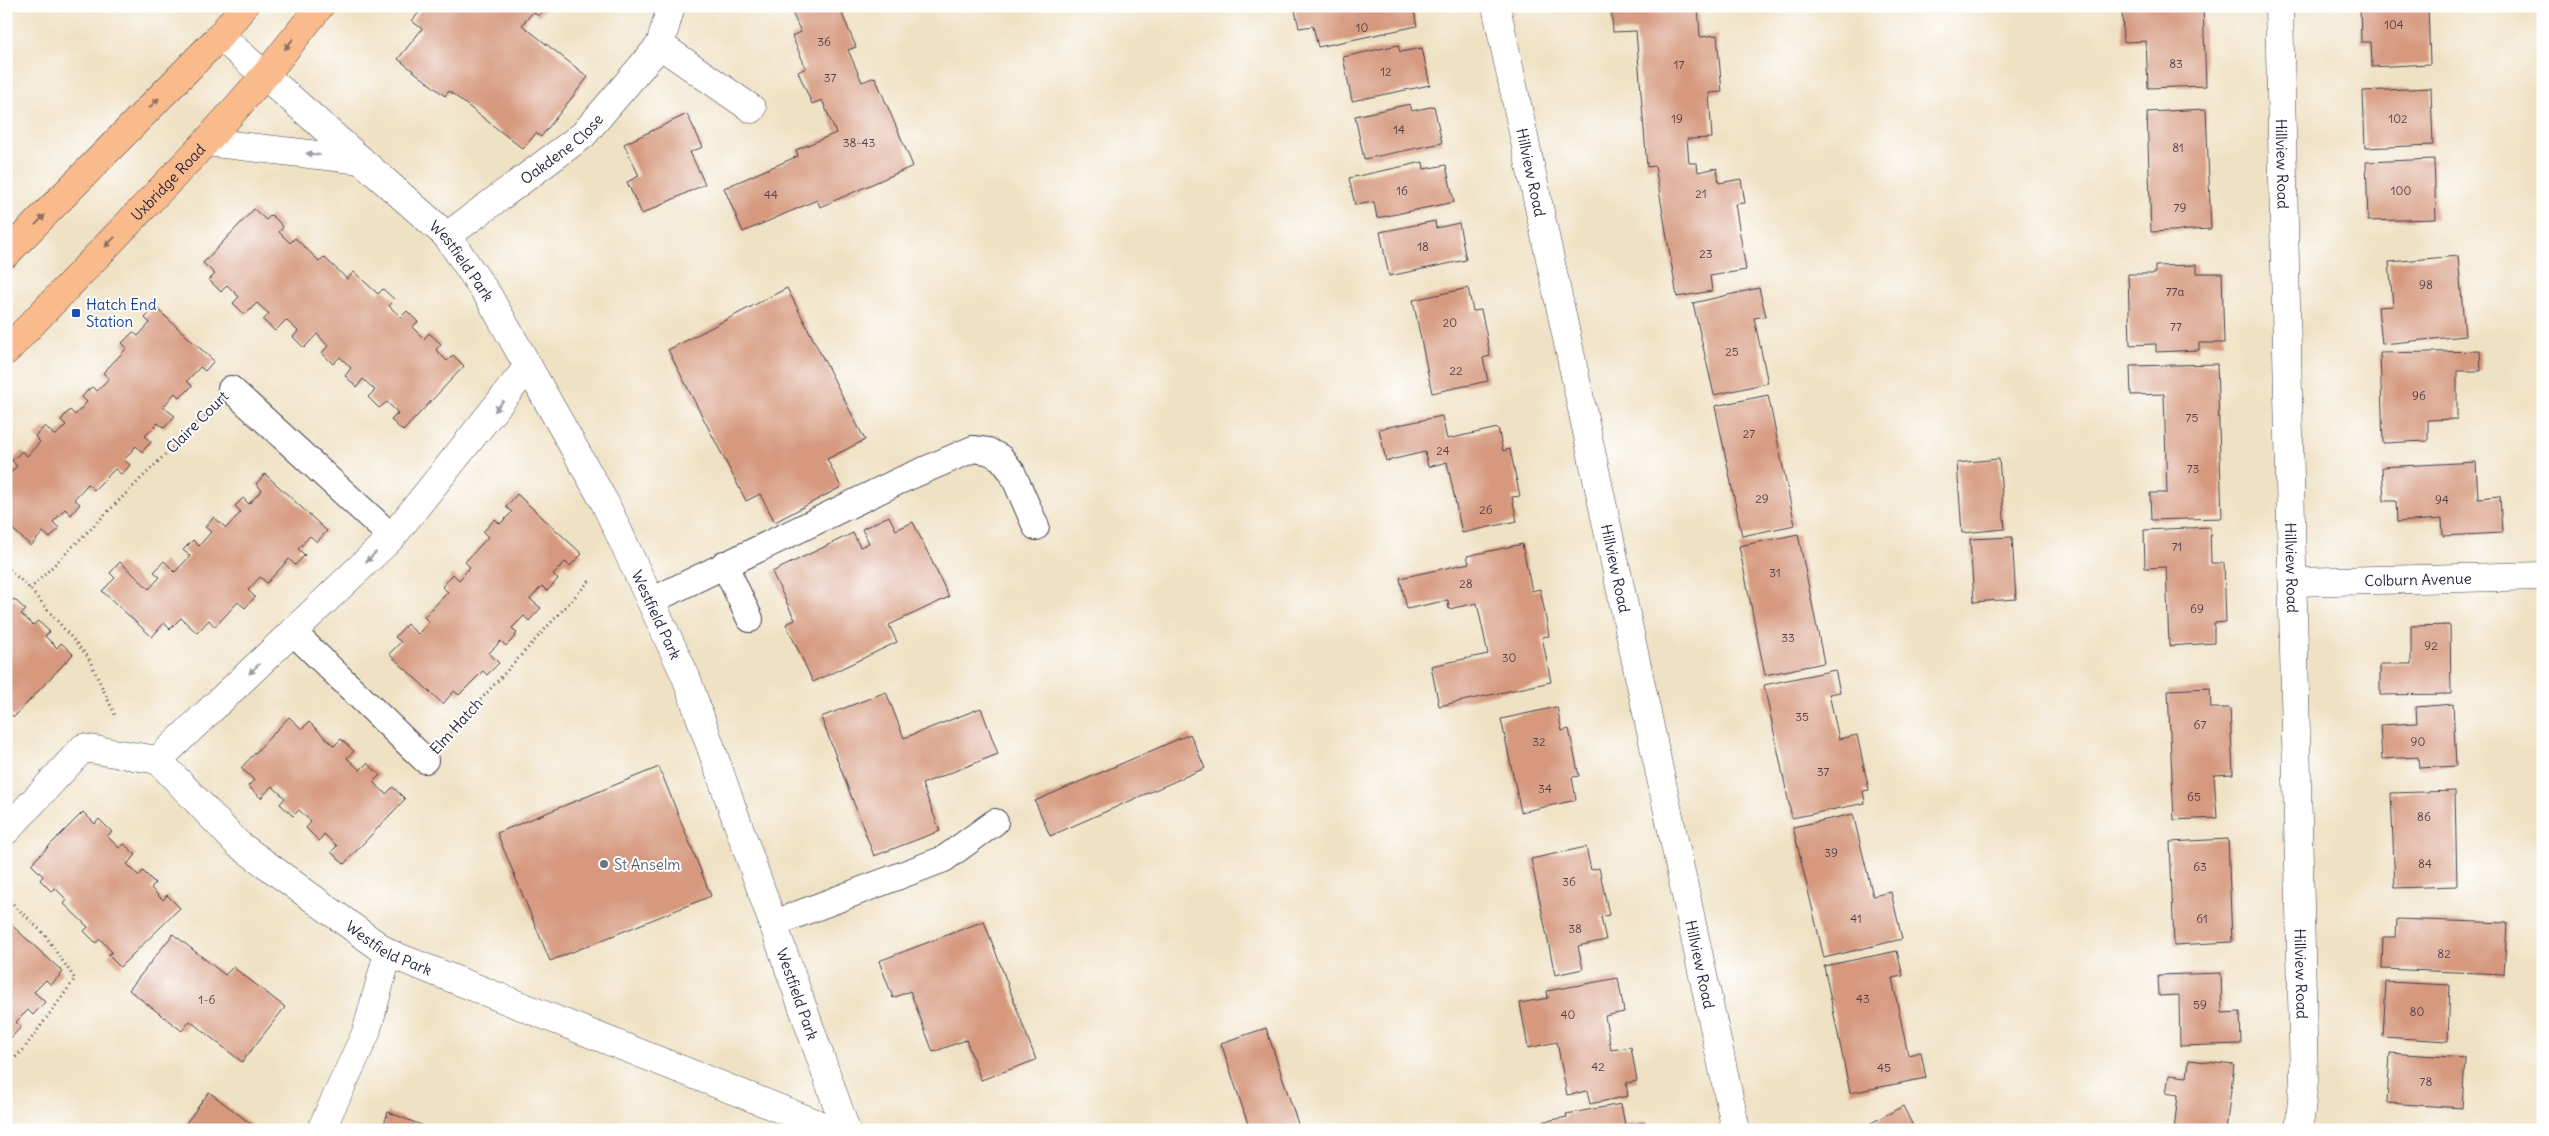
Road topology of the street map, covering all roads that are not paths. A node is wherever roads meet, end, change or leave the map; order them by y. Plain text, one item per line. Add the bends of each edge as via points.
1 (244, 6) edge
2 (320, 6) edge
3 (671, 6) edge
4 (1496, 6) edge
5 (2279, 6) edge
6 (220, 36) junction
7 (660, 45) junction
8 (266, 74) junction
9 (752, 108) dead end
10 (206, 142) junction
11 (362, 160) junction
12 (447, 236) junction
13 (6, 254) edge
14 (6, 351) edge
15 (528, 367) junction
16 (231, 389) road end
17 (1036, 526) dead end
18 (392, 537) junction
19 (724, 564) junction
20 (2543, 576) edge
21 (2294, 582) junction
22 (651, 601) junction
23 (750, 619) dead end
24 (293, 632) junction
25 (158, 760) junction
26 (425, 760) road end
27 (995, 822) dead end
28 (6, 831) edge
29 (772, 924) junction
30 (388, 953) junction
31 (321, 1130) edge
32 (833, 1130) edge
33 (846, 1130) edge
34 (1736, 1130) edge
35 (2299, 1130) edge

1 - 6 main road
2 -> 8 main road, Uxbridge Road
3 - 7 street, Oakdene Close
4 - 34 street, Hillview Road
5 - 21 street, Hillview Road
6 - 8 street, Westfield Park
13 -> 6 main road
7 - 9 street
7 - 12 street, Oakdene Close via 583,136
8 - 10 main road, Uxbridge Road
8 - 11 street, Westfield Park
11 -> 10 street
10 -> 14 main road, Uxbridge Road
11 - 12 street, Westfield Park
12 - 15 street, Westfield Park via 490,297
15 -> 18 street
15 - 22 street, Westfield Park via 605,503
16 - 18 lane, Claire Court
17 - 19 lane via 1012,472 1001,458 988,450 973,449
18 -> 24 street
19 - 22 lane
19 - 23 lane
20 - 21 street, Colburn Avenue
21 - 35 street, Hillview Road via 2304,1080
22 - 29 street, Westfield Park via 686,677
24 -> 25 street
24 - 26 lane, Elm Hatch
25 - 28 street via 83,748
25 - 30 street, Westfield Park via 238,844
27 - 29 lane via 944,859
29 - 33 street, Westfield Park
30 - 31 street via 366,1033
30 - 32 street, Westfield Park

